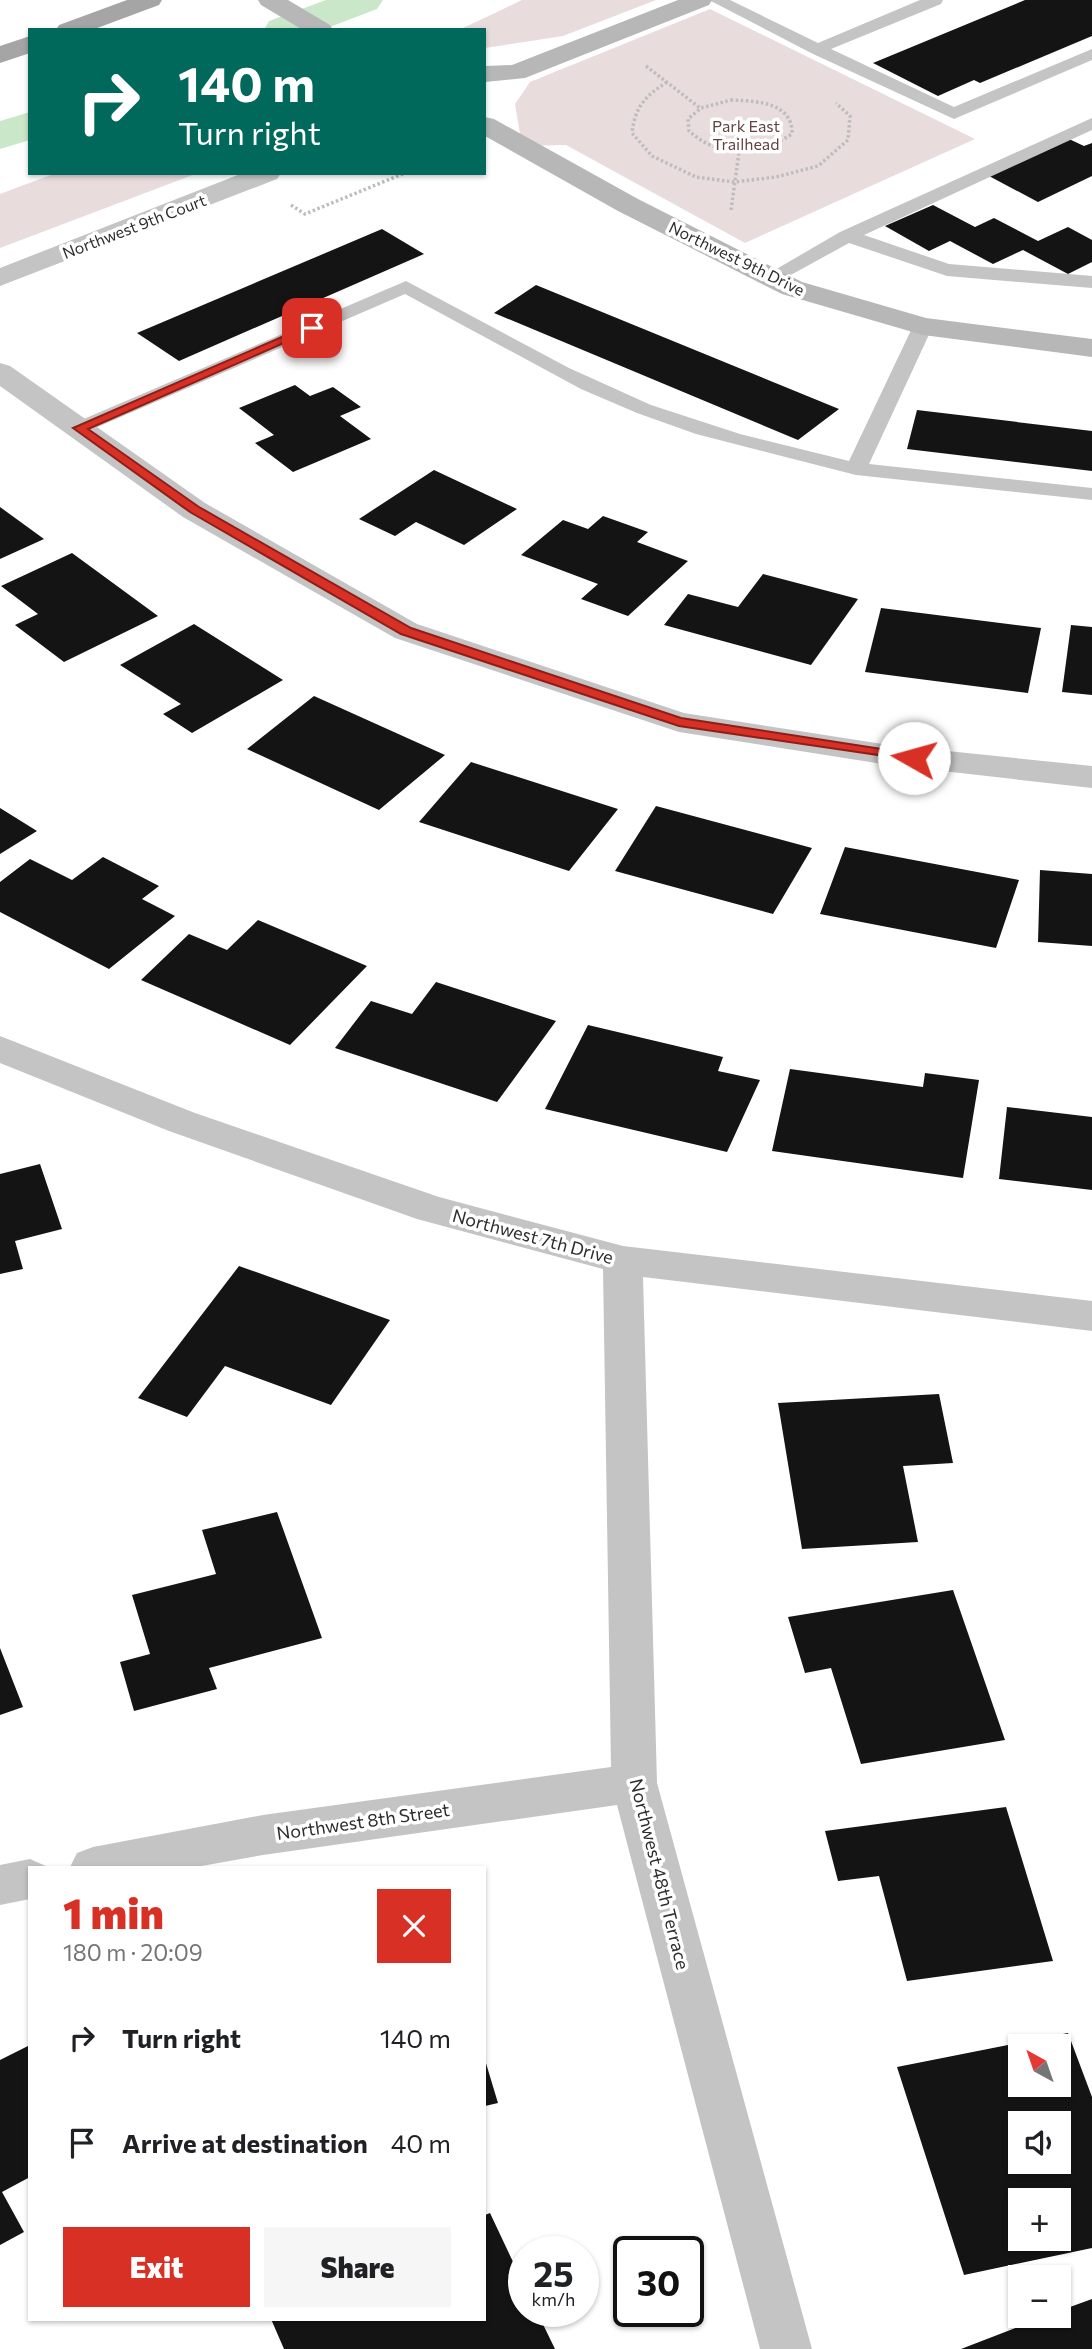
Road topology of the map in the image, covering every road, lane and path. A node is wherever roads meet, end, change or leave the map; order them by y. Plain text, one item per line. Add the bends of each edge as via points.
1 (150, 0) edge
2 (700, 0) edge
3 (717, 0) edge
4 (935, 0) edge
5 (280, 6) edge
6 (73, 28) edge
7 (318, 28) edge
8 (605, 38) junction
9 (28, 45) edge
10 (817, 48) junction
11 (1092, 54) edge
12 (0, 55) edge
13 (516, 73) junction
14 (486, 74) edge
15 (667, 82) junction
16 (833, 101) dead end
17 (701, 108) junction
18 (491, 117) edge
19 (1092, 123) edge
20 (739, 152) junction
21 (400, 175) edge
22 (259, 177) edge
23 (734, 182) junction
24 (730, 218) dead end
25 (847, 236) junction
26 (0, 278) edge
27 (771, 278) junction
28 (1092, 282) edge
29 (923, 326) junction
30 (1092, 348) edge
31 (0, 372) edge
32 (79, 428) junction
33 (856, 469) junction
34 (1092, 494) edge
35 (1092, 777) edge
36 (0, 1049) edge
37 (623, 1260) junction
38 (1092, 1316) edge
39 (634, 1783) junction
40 (98, 1866) edge
41 (28, 1879) edge
42 (0, 1885) edge
43 (786, 2349) edge

1 - 6 main road
2 - 8 street
3 - 10 lane
4 - 10 lane
5 - 7 street
8 - 13 street
8 - 15 path
9 - 12 main road
10 - 11 lane via 954,114
13 - 14 street
13 - 18 street
15 - 17 path
15 - 23 path via 643,97 633,113 632,133 652,156 696,177
16 - 23 path via 850,116 848,140 818,166
17 - 20 path via 691,115 688,131 695,139
17 - 20 path via 749,100 790,117 792,134 784,141
18 - 27 street, Northwest 9th Drive via 628,205
19 - 25 lane
20 - 23 path
21 - 22 path via 305,214
22 - 26 street, Northwest 9th Court
23 - 24 path
25 - 27 lane
25 - 28 lane via 947,270
27 - 29 street, Northwest 9th Drive
29 - 30 street, Northwest 9th Drive
29 - 33 lane
31 - 32 street
32 - 33 lane via 406,287 521,353 617,398 732,439
32 - 35 street via 194,510 406,631 679,722 889,755
33 - 34 lane
36 - 37 street, Northwest 7th Drive via 182,1122 431,1209
37 - 38 street, Northwest 7th Drive
37 - 39 street, Northwest 48th Terrace
39 - 40 street, Northwest 8th Street via 263,1835
39 - 43 street, Northwest 48th Terrace
41 - 42 street

